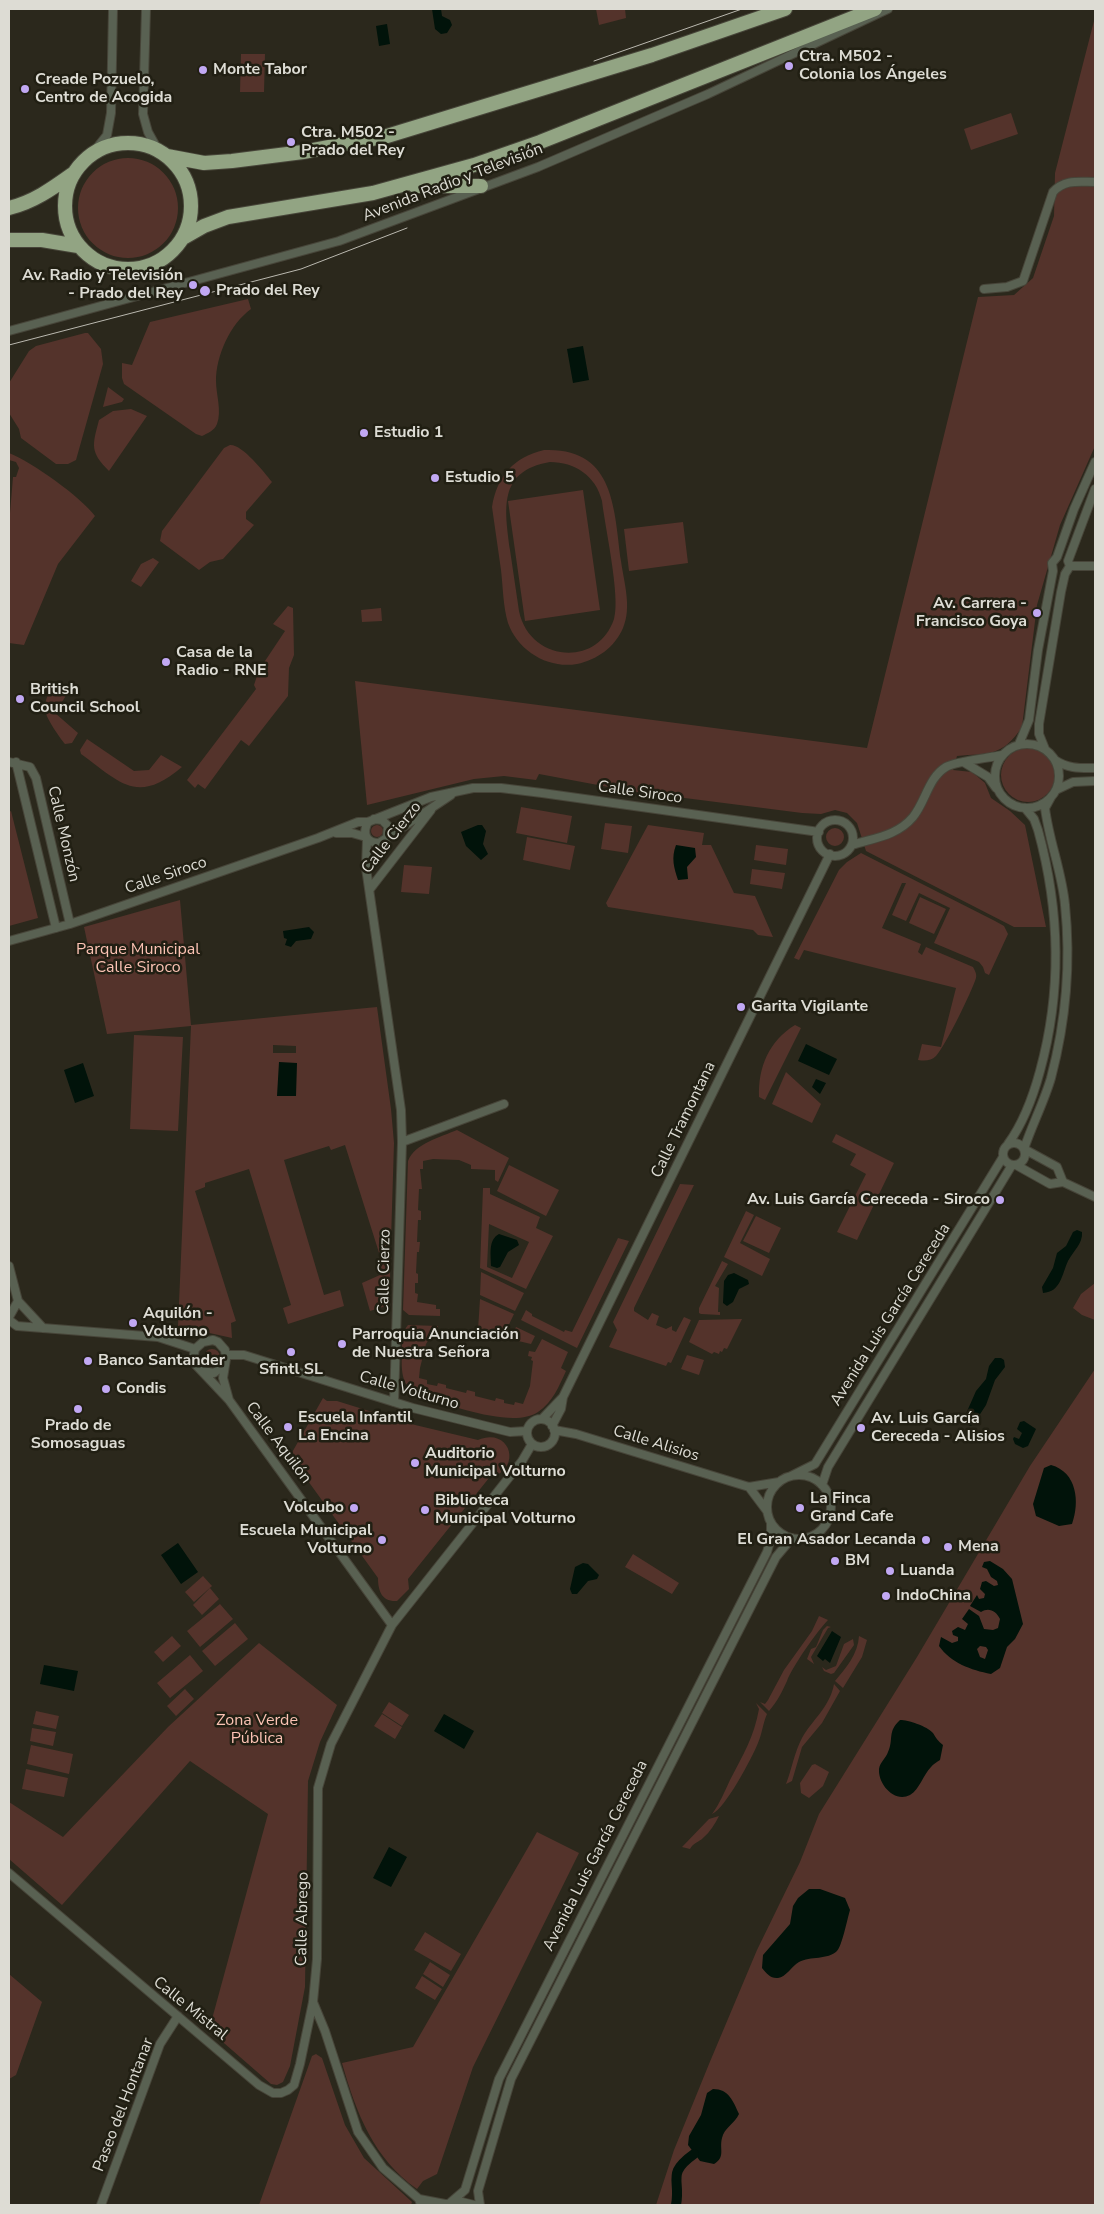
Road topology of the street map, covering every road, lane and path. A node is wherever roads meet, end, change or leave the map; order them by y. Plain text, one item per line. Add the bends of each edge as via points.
1 (113, 9) edge
2 (146, 9) edge
3 (785, 9) edge
4 (874, 9) edge
5 (888, 9) edge
6 (162, 153) junction
7 (91, 155) junction
8 (74, 172) junction
9 (1095, 182) edge
10 (404, 185) junction
11 (480, 186) junction
12 (9, 208) edge
13 (183, 238) junction
14 (9, 240) edge
15 (78, 246) junction
16 (984, 289) dead end
17 (9, 331) edge
18 (1095, 462) edge
19 (1095, 489) edge
20 (1057, 557) junction
21 (1069, 563) junction
22 (1095, 566) edge
23 (1053, 571) junction
24 (1065, 574) junction
25 (1019, 744) junction
26 (1045, 749) junction
27 (1002, 755) junction
28 (1056, 760) junction
29 (12, 762) edge
30 (965, 763) junction
31 (1095, 768) edge
32 (1095, 781) edge
33 (1056, 790) junction
34 (457, 791) junction
35 (999, 791) junction
36 (1051, 798) junction
37 (436, 804) junction
38 (1025, 808) junction
39 (371, 821) junction
40 (851, 829) junction
41 (819, 832) junction
42 (330, 833) junction
43 (366, 838) junction
44 (387, 838) junction
45 (871, 839) junction
46 (852, 845) junction
47 (830, 854) junction
48 (370, 889) junction
49 (70, 924) junction
50 (56, 928) junction
51 (9, 941) edge
52 (504, 1104) dead end
53 (402, 1142) junction
54 (1008, 1144) junction
55 (1024, 1148) junction
56 (1003, 1157) junction
57 (1014, 1165) junction
58 (1063, 1182) junction
59 (1095, 1197) edge
60 (9, 1266) edge
61 (12, 1291) edge
62 (18, 1301) junction
63 (9, 1319) edge
64 (43, 1328) junction
65 (195, 1349) junction
66 (226, 1359) junction
67 (203, 1372) junction
68 (564, 1397) junction
69 (229, 1400) junction
70 (394, 1402) junction
71 (542, 1420) junction
72 (553, 1428) junction
73 (527, 1431) junction
74 (532, 1444) junction
75 (791, 1476) junction
76 (780, 1482) junction
77 (822, 1485) junction
78 (750, 1487) junction
79 (767, 1511) junction
80 (772, 1523) junction
81 (792, 1538) junction
82 (392, 1625) junction
83 (9, 1872) edge
84 (313, 2002) junction
85 (178, 2016) junction
86 (420, 2202) edge
87 (446, 2204) edge
88 (101, 2205) edge
89 (474, 2205) edge
90 (480, 2205) edge

1 - 7 street via 112,113 107,135
2 - 6 street via 143,114 148,132
3 - 6 highway via 652,56 387,136 232,161 204,163
4 - 10 highway via 540,142
5 - 11 street, Avenida Radio y Televisión via 708,94 538,167
6 - 7 highway via 137,143 126,143
6 - 13 highway via 184,176 190,194 190,218
7 - 8 highway
8 - 12 highway via 48,192
8 - 15 highway via 65,204 68,226
9 - 16 street via 1066,182 1059,186 1053,192 1024,281 1008,288
10 - 11 highway via 436,188
10 - 13 highway via 330,201 228,217
11 - 17 street, Avenida Radio y Televisión via 339,241
13 - 15 highway via 170,254 154,264 126,270 95,260
14 - 15 highway via 42,240
18 - 20 street
19 - 21 street
20 - 21 street
20 - 23 street via 1052,563
21 - 22 street
21 - 24 street
23 - 24 street
23 - 25 street via 1029,720
24 - 26 street via 1039,724
25 - 26 street via 1028,743
25 - 27 street
26 - 28 street
27 - 30 street
27 - 35 street via 995,773
28 - 31 street via 1074,768
28 - 33 street via 1059,780
29 - 49 street, Calle Monzón via 30,767 36,778
29 - 50 street, Calle Monzón
30 - 35 street via 988,777
30 - 45 street via 948,766 935,775 913,817 897,831
32 - 33 street via 1073,782
33 - 36 street
34 - 37 street, Calle Siroco
34 - 39 street, Calle Siroco
34 - 41 street, Calle Siroco via 509,789
35 - 38 street via 1008,801
36 - 38 street via 1043,804
36 - 55 street via 1045,808 1065,903 1069,959 1062,1025 1051,1078
37 - 44 street, Calle Siroco
37 - 48 street, Calle Cierzo
38 - 54 street via 1038,830 1053,903 1056,982 1052,1019 1034,1093 1017,1132
39 - 42 street, Calle Siroco via 358,822
39 - 43 street via 365,829
39 - 44 street via 382,820 388,826
40 - 41 street via 836,820 825,823
40 - 45 street
40 - 46 street
41 - 47 street via 821,848
42 - 43 street, Calle Siroco via 352,833
42 - 49 street, Calle Siroco
43 - 44 street via 376,844
43 - 48 street, Calle Cierzo
45 - 46 street
46 - 47 street via 845,852
47 - 68 street, Calle Tramontana
48 - 53 street, Calle Cierzo
49 - 50 street, Calle Siroco
50 - 51 street, Calle Siroco
52 - 53 street
53 - 70 street, Calle Cierzo
54 - 55 street via 1019,1143
54 - 56 street
55 - 57 street via 1023,1160
55 - 58 street via 1057,1167
56 - 57 street
56 - 75 street, Avenida Luis García Cereceda via 815,1464
57 - 58 street via 1050,1184
57 - 77 street, Avenida Luis García Cereceda via 828,1467
58 - 59 street
60 - 61 street
61 - 62 street
62 - 63 street
62 - 64 street
63 - 64 street via 17,1326
64 - 65 street via 158,1337
65 - 66 street via 202,1342 213,1340 222,1345
65 - 67 street via 196,1364
66 - 67 street via 223,1367 214,1373
66 - 69 street, Calle Aquilón via 223,1378
66 - 70 street, Calle Volturno via 244,1355
67 - 69 street, Calle Aquilón
68 - 71 street, Calle Tramontana
68 - 72 street, Calle Tramontana
69 - 82 street, Calle Aquilón
70 - 73 street, Calle Volturno via 510,1432
71 - 72 street via 548,1421
71 - 73 street via 531,1423
72 - 74 street via 553,1439 548,1445
72 - 78 street, Calle Alisios
73 - 74 street
74 - 82 street, Calle Abrego via 522,1462
75 - 76 street
75 - 77 street via 805,1476
76 - 78 street, Calle Alisios
76 - 79 street via 768,1498
77 - 81 street via 830,1503 826,1523 812,1536
78 - 79 street
79 - 80 street
80 - 81 street via 780,1533
80 - 87 street, Avenida Luis García Cereceda via 772,1538 767,1552 499,2079 465,2190
81 - 90 street, Avenida Luis García Cereceda via 776,1557 511,2079 478,2191
82 - 84 street, Calle Abrego via 344,1714 320,1775
83 - 85 street, Calle Mistral
84 - 85 street, Calle Mistral via 294,2085 282,2093 265,2090
84 - 86 street, Calle Abrego via 358,2132 383,2168
85 - 88 street, Paseo del Hontanar via 160,2044
86 - 87 street, Calle Abrego
87 - 89 street, Calle Abrego via 464,2201

